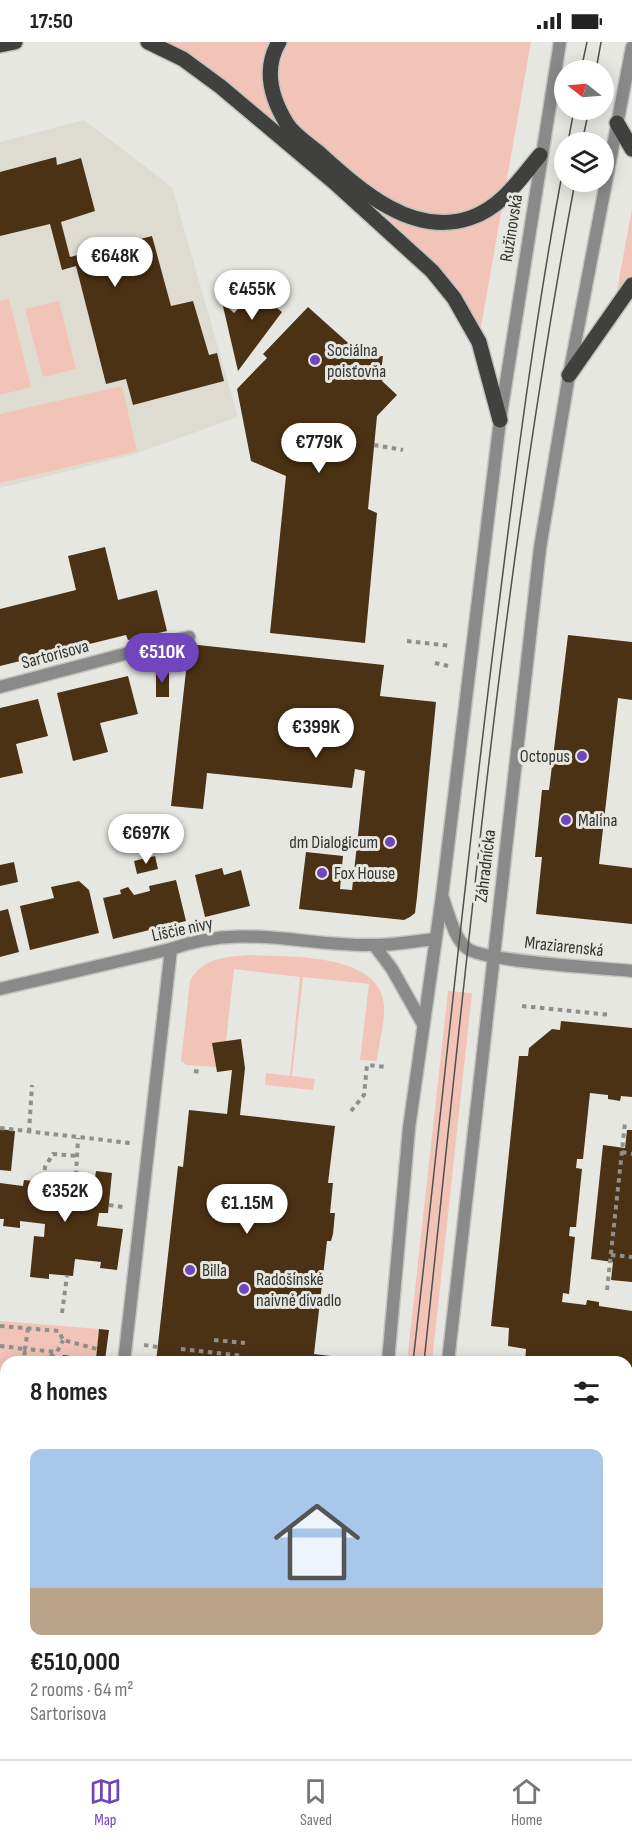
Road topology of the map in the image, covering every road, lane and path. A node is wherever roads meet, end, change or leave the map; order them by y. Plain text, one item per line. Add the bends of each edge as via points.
1 (15, 42) edge
2 (148, 42) edge
3 (279, 42) edge
4 (560, 42) edge
5 (0, 45) edge
6 (632, 46) edge
7 (617, 123) junction
8 (632, 149) edge
9 (540, 155) junction
10 (632, 285) edge
11 (569, 375) junction
12 (500, 420) junction
13 (374, 445) dead end
14 (403, 450) dead end
15 (189, 638) dead end
16 (407, 641) dead end
17 (451, 646) dead end
18 (435, 663) dead end
19 (448, 666) dead end
20 (0, 687) edge
21 (442, 896) junction
22 (435, 939) junction
23 (374, 945) junction
24 (171, 949) junction
25 (493, 956) junction
26 (632, 971) edge
27 (0, 989) edge
28 (522, 1006) dead end
29 (611, 1015) dead end
30 (423, 1023) junction
31 (385, 1067) dead end
32 (194, 1071) dead end
33 (200, 1072) dead end
34 (33, 1085) dead end
35 (351, 1111) dead end
36 (625, 1123) dead end
37 (0, 1128) edge
38 (29, 1132) junction
39 (78, 1138) junction
40 (134, 1143) dead end
41 (622, 1152) junction
42 (632, 1154) edge
43 (78, 1156) junction
44 (76, 1174) dead end
45 (43, 1188) dead end
46 (109, 1205) dead end
47 (127, 1208) dead end
48 (611, 1255) junction
49 (632, 1257) edge
50 (67, 1276) dead end
51 (607, 1290) dead end
52 (62, 1313) dead end
53 (0, 1326) edge
54 (28, 1328) junction
55 (63, 1340) junction
56 (214, 1340) dead end
57 (245, 1343) dead end
58 (143, 1345) dead end
59 (0, 1346) edge
60 (158, 1347) dead end
61 (25, 1348) junction
62 (97, 1349) dead end
63 (181, 1349) dead end
64 (57, 1352) junction
65 (24, 1356) edge
66 (51, 1356) edge
67 (125, 1356) edge
68 (243, 1356) dead end
69 (389, 1356) edge
70 (449, 1356) edge

1 - 5 main road
2 - 12 main road via 183,59 222,87 432,271 454,298 479,342
3 - 9 main road via 271,59 270,81 288,126 390,209 441,223 482,214 506,196
4 - 9 street, Ružinovská
6 - 7 street
7 - 8 main road
7 - 11 street
9 - 12 street, Ružinovská
10 - 11 main road
11 - 25 street, Záhradnícka via 540,548
12 - 21 street
13 - 14 path
15 - 20 street, Sartorisova
16 - 17 path
18 - 19 path
21 - 22 street
21 - 25 street, Mraziarenská via 468,949
22 - 23 street, Líščie nivy
22 - 30 street
23 - 24 street, Líščie nivy via 256,934 192,941
23 - 30 street
24 - 27 street, Líščie nivy
24 - 67 street
25 - 26 street, Mraziarenská
25 - 70 street, Záhradnícka
28 - 29 path
30 - 69 street via 409,1128
31 - 35 path via 367,1065 364,1095
32 - 33 path
34 - 38 path
36 - 41 path
37 - 38 path
38 - 39 path
39 - 40 path
39 - 43 path
41 - 42 path
41 - 48 path
43 - 44 path
43 - 45 path via 53,1154 45,1167
46 - 47 path
48 - 49 path
48 - 51 path
50 - 52 path
53 - 54 path
54 - 55 path via 59,1331
54 - 61 path
55 - 62 path
55 - 64 path
56 - 57 path
58 - 60 path
59 - 61 path
61 - 64 path
61 - 65 path
63 - 68 path
64 - 66 path

